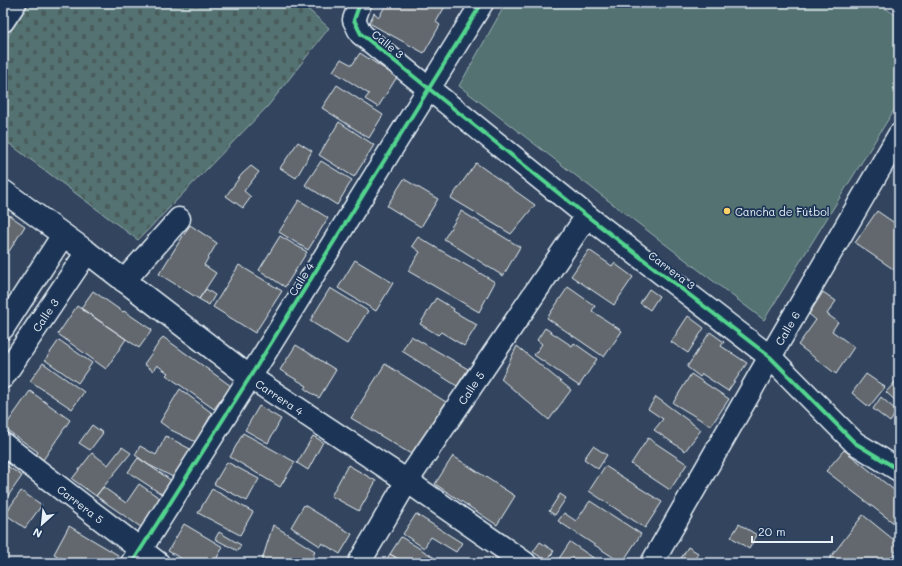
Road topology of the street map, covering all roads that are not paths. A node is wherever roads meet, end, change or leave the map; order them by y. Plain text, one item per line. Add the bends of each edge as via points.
1 (15, 3) edge
2 (360, 3) edge
3 (482, 3) edge
4 (3, 21) edge
5 (429, 89) junction
6 (899, 135) edge
7 (3, 191) edge
8 (587, 216) junction
9 (179, 219) dead end
10 (63, 235) junction
11 (87, 252) junction
12 (124, 281) junction
13 (3, 328) edge
14 (770, 356) junction
15 (3, 377) edge
16 (250, 377) junction
17 (3, 444) edge
18 (899, 470) edge
19 (407, 481) junction
20 (136, 556) edge
21 (158, 563) edge
22 (360, 563) edge
23 (525, 563) edge
24 (652, 563) edge

1 - 4 street
2 - 5 street, Calle 3 via 354,20 361,34
3 - 5 street, Calle 4
5 - 8 street, Carrera 3
5 - 16 street, Calle 4
6 - 14 street, Calle 6
7 - 10 street, Carrera 4
8 - 14 street, Carrera 3
8 - 19 street, Calle 5
9 - 12 street
10 - 11 street, Carrera 4
10 - 13 street
11 - 12 street, Carrera 4
11 - 15 street, Calle 3
12 - 16 street, Carrera 4
14 - 18 street, Carrera 3 via 855,443
14 - 24 street, Calle 6
16 - 19 street, Carrera 4
16 - 20 street, Calle 4
17 - 20 street, Carrera 5
19 - 22 street, Calle 5
19 - 23 street, Carrera 4
20 - 21 street, Carrera 5

